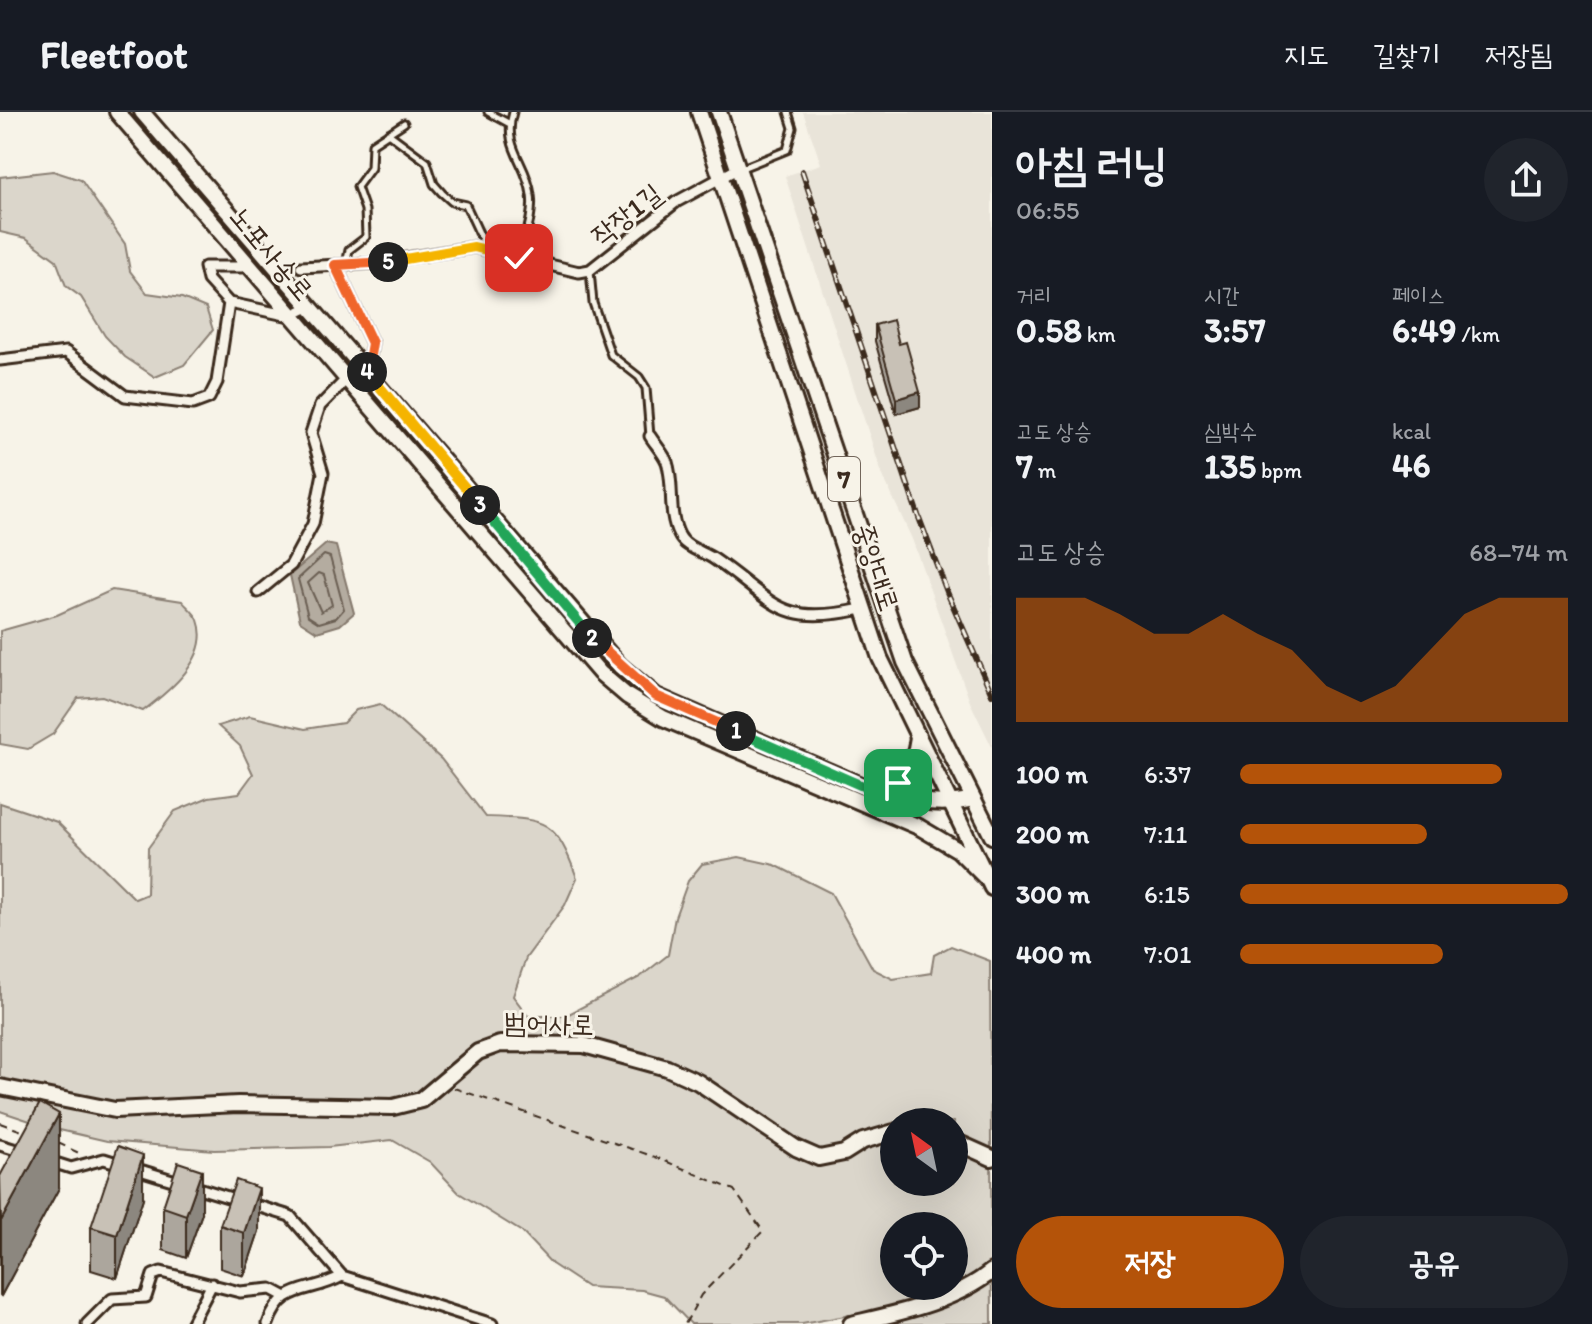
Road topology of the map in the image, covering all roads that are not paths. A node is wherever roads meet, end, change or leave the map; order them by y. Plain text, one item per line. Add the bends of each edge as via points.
1 (117, 112) edge
2 (142, 112) edge
3 (488, 112) edge
4 (513, 112) edge
5 (699, 112) edge
6 (719, 112) edge
7 (787, 112) edge
8 (404, 123) dead end
9 (510, 124) junction
10 (388, 133) junction
11 (737, 169) junction
12 (720, 177) junction
13 (487, 250) junction
14 (519, 258) junction
15 (340, 265) junction
16 (242, 267) tunnel mouth
17 (301, 267) tunnel mouth
18 (590, 270) junction
19 (229, 303) junction
20 (309, 307) junction
21 (290, 316) junction
22 (0, 360) edge
23 (361, 364) junction
24 (346, 378) junction
25 (650, 436) joint
26 (258, 592) dead end
27 (862, 609) junction
28 (918, 737) junction
29 (867, 788) junction
30 (973, 799) junction
31 (952, 804) junction
32 (992, 836) edge
33 (990, 884) edge
34 (0, 1087) edge
35 (880, 1136) edge
36 (0, 1145) edge
37 (968, 1147) edge
38 (28, 1154) edge
39 (992, 1158) edge
40 (42, 1159) edge
41 (992, 1271) edge
42 (342, 1276) junction
43 (212, 1284) junction
44 (284, 1296) junction
45 (87, 1324) edge
46 (191, 1324) edge
47 (268, 1324) edge
48 (492, 1324) edge
49 (851, 1324) edge

1 - 21 main road, 노포사송로
2 - 20 main road, 노포사송로
3 - 9 lane
4 - 9 lane
5 - 12 main road, 중앙대로 / 7
6 - 11 main road, 중앙대로 / 7
7 - 11 lane via 793,128 787,150
8 - 10 lane
9 - 14 lane via 508,134 532,206
10 - 13 lane via 427,162 442,193 466,205
10 - 15 lane via 372,144 371,168 357,187 366,237
11 - 12 street, 작장1길
11 - 30 main road, 중앙대로 / 7 via 905,662
12 - 18 street, 작장1길 via 676,202
12 - 27 main road, 중앙대로 / 7
13 - 14 street, 작장1길
13 - 15 street, 작장1길 via 474,247
14 - 18 street, 작장1길
15 - 17 street, 작장1길
15 - 23 street via 372,343
16 - 19 street via 205,267 208,280
18 - 25 lane via 593,303 611,355 646,388
19 - 21 street
19 - 22 street via 217,382 209,398 193,404 125,396 66,352
20 - 21 street
20 - 23 main road, 노포사송로
21 - 24 main road, 노포사송로
23 - 24 street
23 - 29 main road, 노포사송로 via 620,666 656,696
24 - 26 street via 327,395 311,433 323,473 308,538 291,565
24 - 33 main road, 노포사송로 via 577,647 627,696 663,718 919,827 958,850
25 - 27 street via 667,462 672,513 685,543 780,610 834,615
27 - 28 main road, 중앙대로 / 7
28 - 29 main road via 906,776 898,783
28 - 31 main road, 중앙대로 / 7
29 - 31 main road, 노포사송로 via 898,798
30 - 31 main road, 노포사송로
30 - 32 main road, 중앙대로 / 7
31 - 33 main road, 중앙대로 / 7
34 - 35 main road, 범어사로 via 115,1110 238,1104 393,1107 421,1100 478,1052 500,1044 584,1045 698,1082 819,1158
36 - 38 street
37 - 39 main road
40 - 42 street via 71,1168 104,1159 290,1216
41 - 49 main road via 953,1294
42 - 44 street
42 - 48 street
43 - 44 street via 240,1292 271,1289
43 - 45 street via 161,1272 153,1275 146,1297 112,1299
43 - 46 street
44 - 47 street

